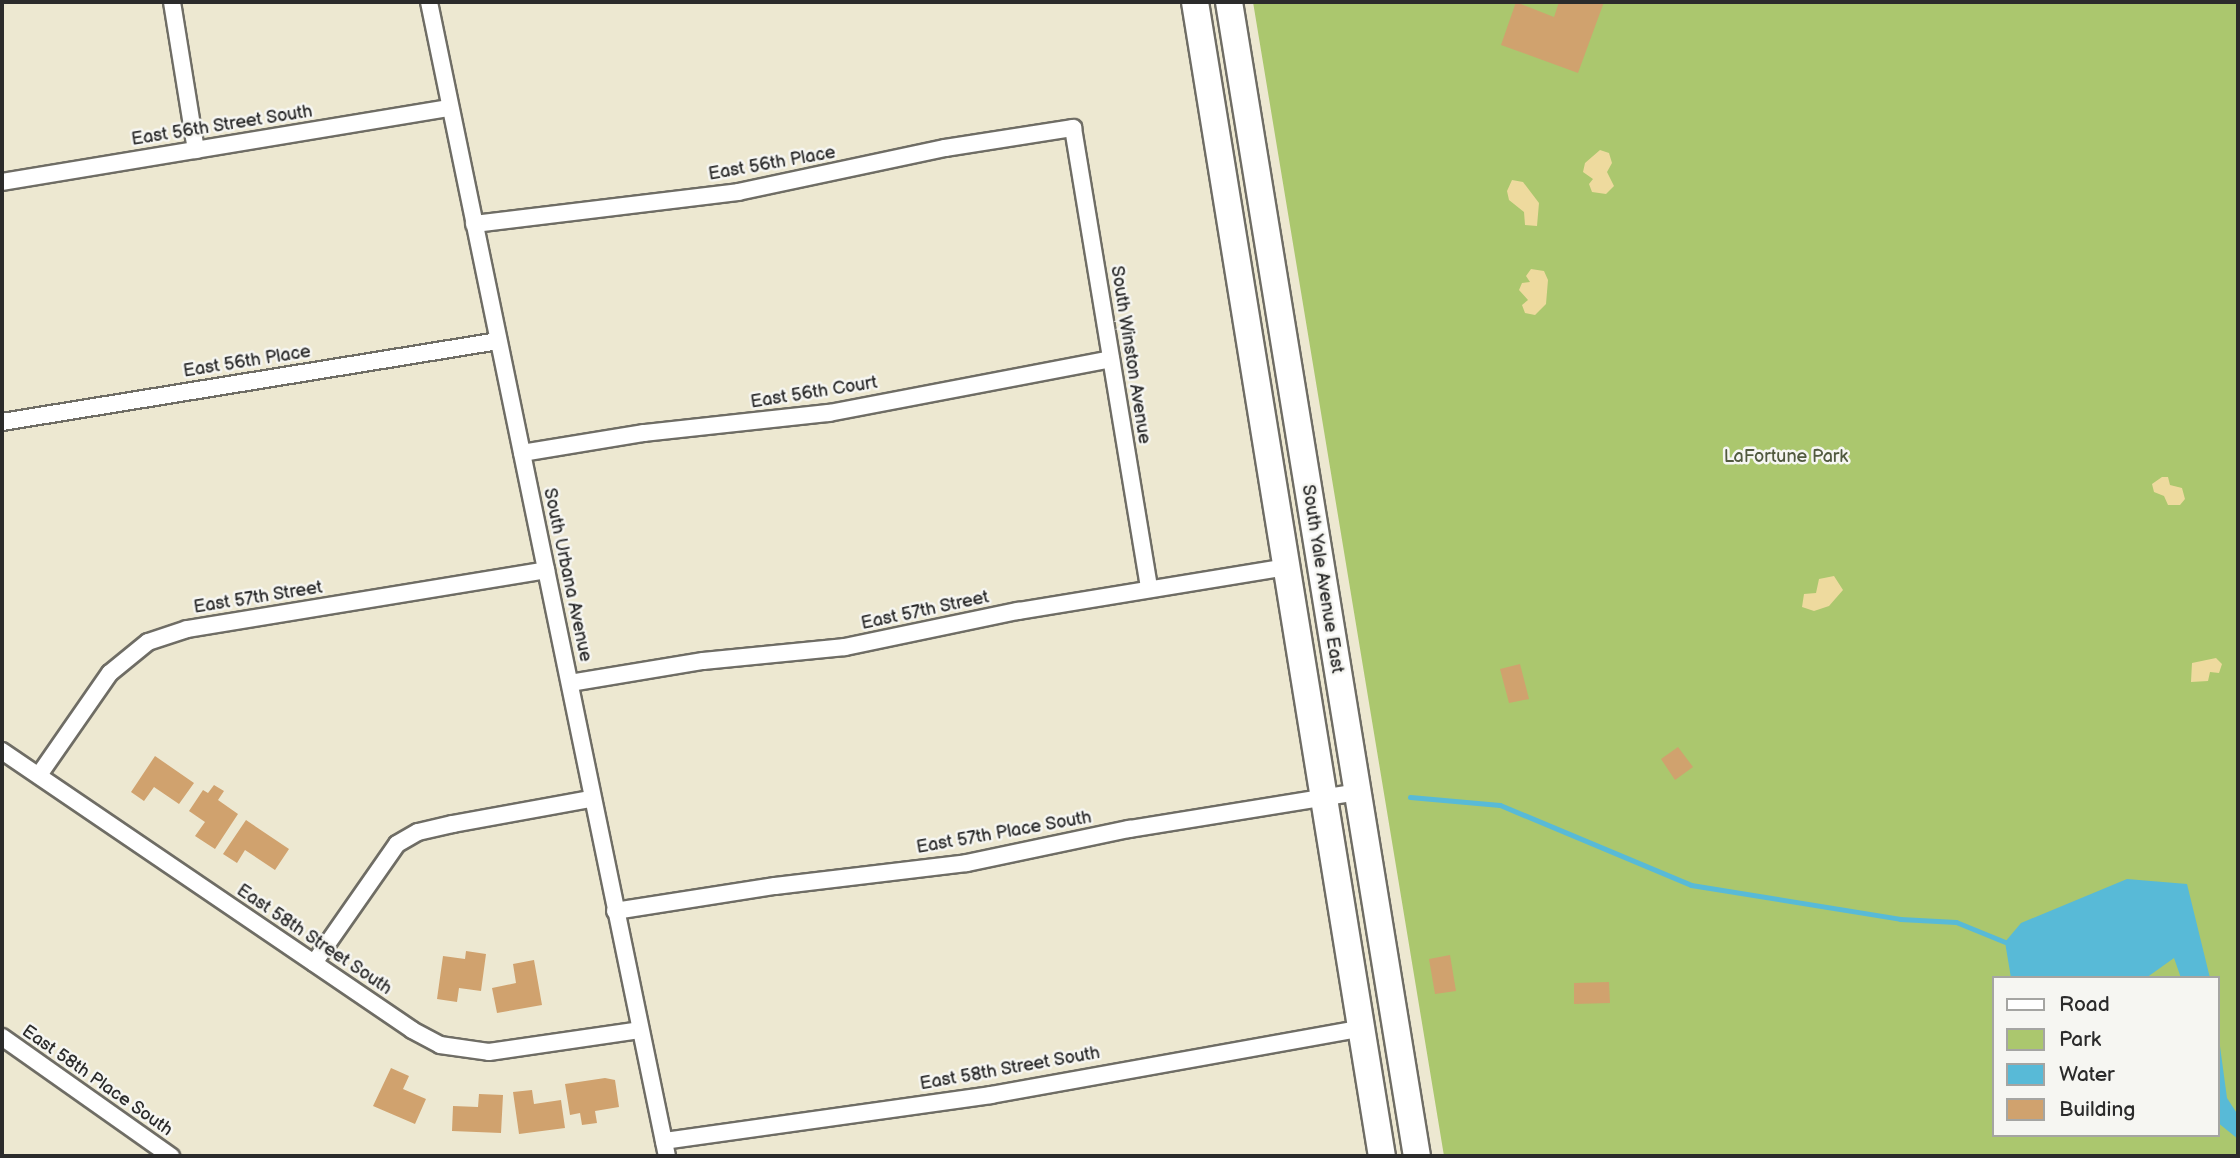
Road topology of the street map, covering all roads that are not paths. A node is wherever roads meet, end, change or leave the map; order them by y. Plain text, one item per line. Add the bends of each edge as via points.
1 (172, 2) edge
2 (429, 2) edge
3 (1195, 2) edge
4 (1229, 2) edge
5 (449, 108) junction
6 (1073, 128) joint
7 (196, 150) junction
8 (2, 182) edge
9 (474, 224) junction
10 (498, 341) junction
11 (1111, 359) junction
12 (2, 422) edge
13 (522, 453) junction
14 (1287, 567) junction
15 (546, 570) junction
16 (1149, 589) junction
17 (570, 683) junction
18 (2, 751) edge
19 (39, 775) junction
20 (1357, 792) junction
21 (1324, 797) junction
22 (590, 799) junction
23 (615, 911) junction
24 (314, 963) junction
25 (1362, 1028) junction
26 (639, 1030) junction
27 (3, 1040) edge
28 (666, 1149) edge
29 (170, 1156) edge
30 (1382, 1156) edge
31 (1417, 1156) edge

1 - 7 street
2 - 5 street, South Urbana Avenue
3 - 14 main road, South Yale Avenue East
4 - 20 main road, South Yale Avenue East
5 - 7 street, East 56th Street South
5 - 9 street, South Urbana Avenue
6 - 9 street, East 56th Place via 945,148 738,192
6 - 11 street, South Winston Avenue
7 - 8 street, East 56th Street South
9 - 10 street, South Urbana Avenue
10 - 12 street, East 56th Place
10 - 13 street, South Urbana Avenue
11 - 13 street, East 56th Court via 829,413 644,433
11 - 16 street, South Winston Avenue
13 - 15 street, South Urbana Avenue
14 - 16 street, East 57th Street
14 - 21 main road, South Yale Avenue East
15 - 17 street, South Urbana Avenue
15 - 19 street, East 57th Street via 187,629 148,642 110,673
16 - 17 street, East 57th Street via 845,646 703,661
17 - 22 street, South Urbana Avenue
18 - 19 street, East 58th Street South
19 - 24 street, East 58th Street South
20 - 21 street, East 57th Place South
20 - 31 main road, South Yale Avenue East
21 - 23 street, East 57th Place South via 967,863
21 - 25 main road, South Yale Avenue East
22 - 23 street, South Urbana Avenue
22 - 24 street via 418,832 397,844
23 - 26 street, South Urbana Avenue
24 - 26 street, East 58th Street South via 411,1030 463,1050 520,1049
25 - 28 street, East 58th Street South
25 - 30 main road, South Yale Avenue East
26 - 28 street, South Urbana Avenue
27 - 29 street, East 58th Place South

